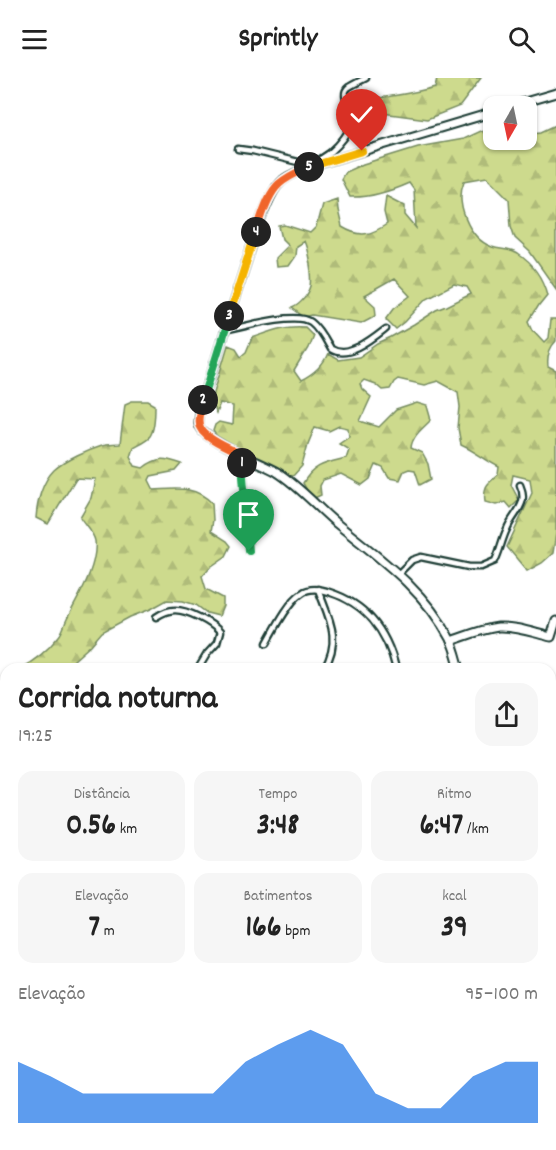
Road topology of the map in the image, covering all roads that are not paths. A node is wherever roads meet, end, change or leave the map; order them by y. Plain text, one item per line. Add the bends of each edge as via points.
1 (366, 78) edge
2 (556, 93) edge
3 (537, 98) edge
4 (483, 115) edge
5 (238, 149) dead end
6 (311, 166) junction
7 (386, 329) dead end
8 (224, 331) junction
9 (242, 455) junction
10 (520, 484) dead end
11 (249, 551) dead end
12 (398, 574) junction
13 (318, 589) junction
14 (156, 617) dead end
15 (556, 621) edge
16 (553, 638) edge
17 (451, 641) junction
18 (267, 643) dead end
19 (202, 663) edge
20 (327, 663) edge
21 (394, 663) edge
22 (458, 663) edge

1 - 6 street via 345,92 352,117 348,130 332,151
2 - 3 street
4 - 6 street
5 - 6 street
6 - 8 street via 292,174 270,197
7 - 8 street via 367,343 342,353 330,349 313,323 302,318
8 - 9 street via 198,421 199,427 219,444
9 - 11 street
9 - 12 street via 285,477
10 - 12 street via 521,504 507,527 495,561 470,567 421,557
12 - 17 street via 425,602
13 - 18 street via 301,593 294,600
13 - 20 street via 334,637
13 - 21 street via 367,613 388,643
14 - 19 street via 180,610 215,626 220,632 217,643
15 - 16 street
16 - 17 street via 499,627
17 - 22 street

